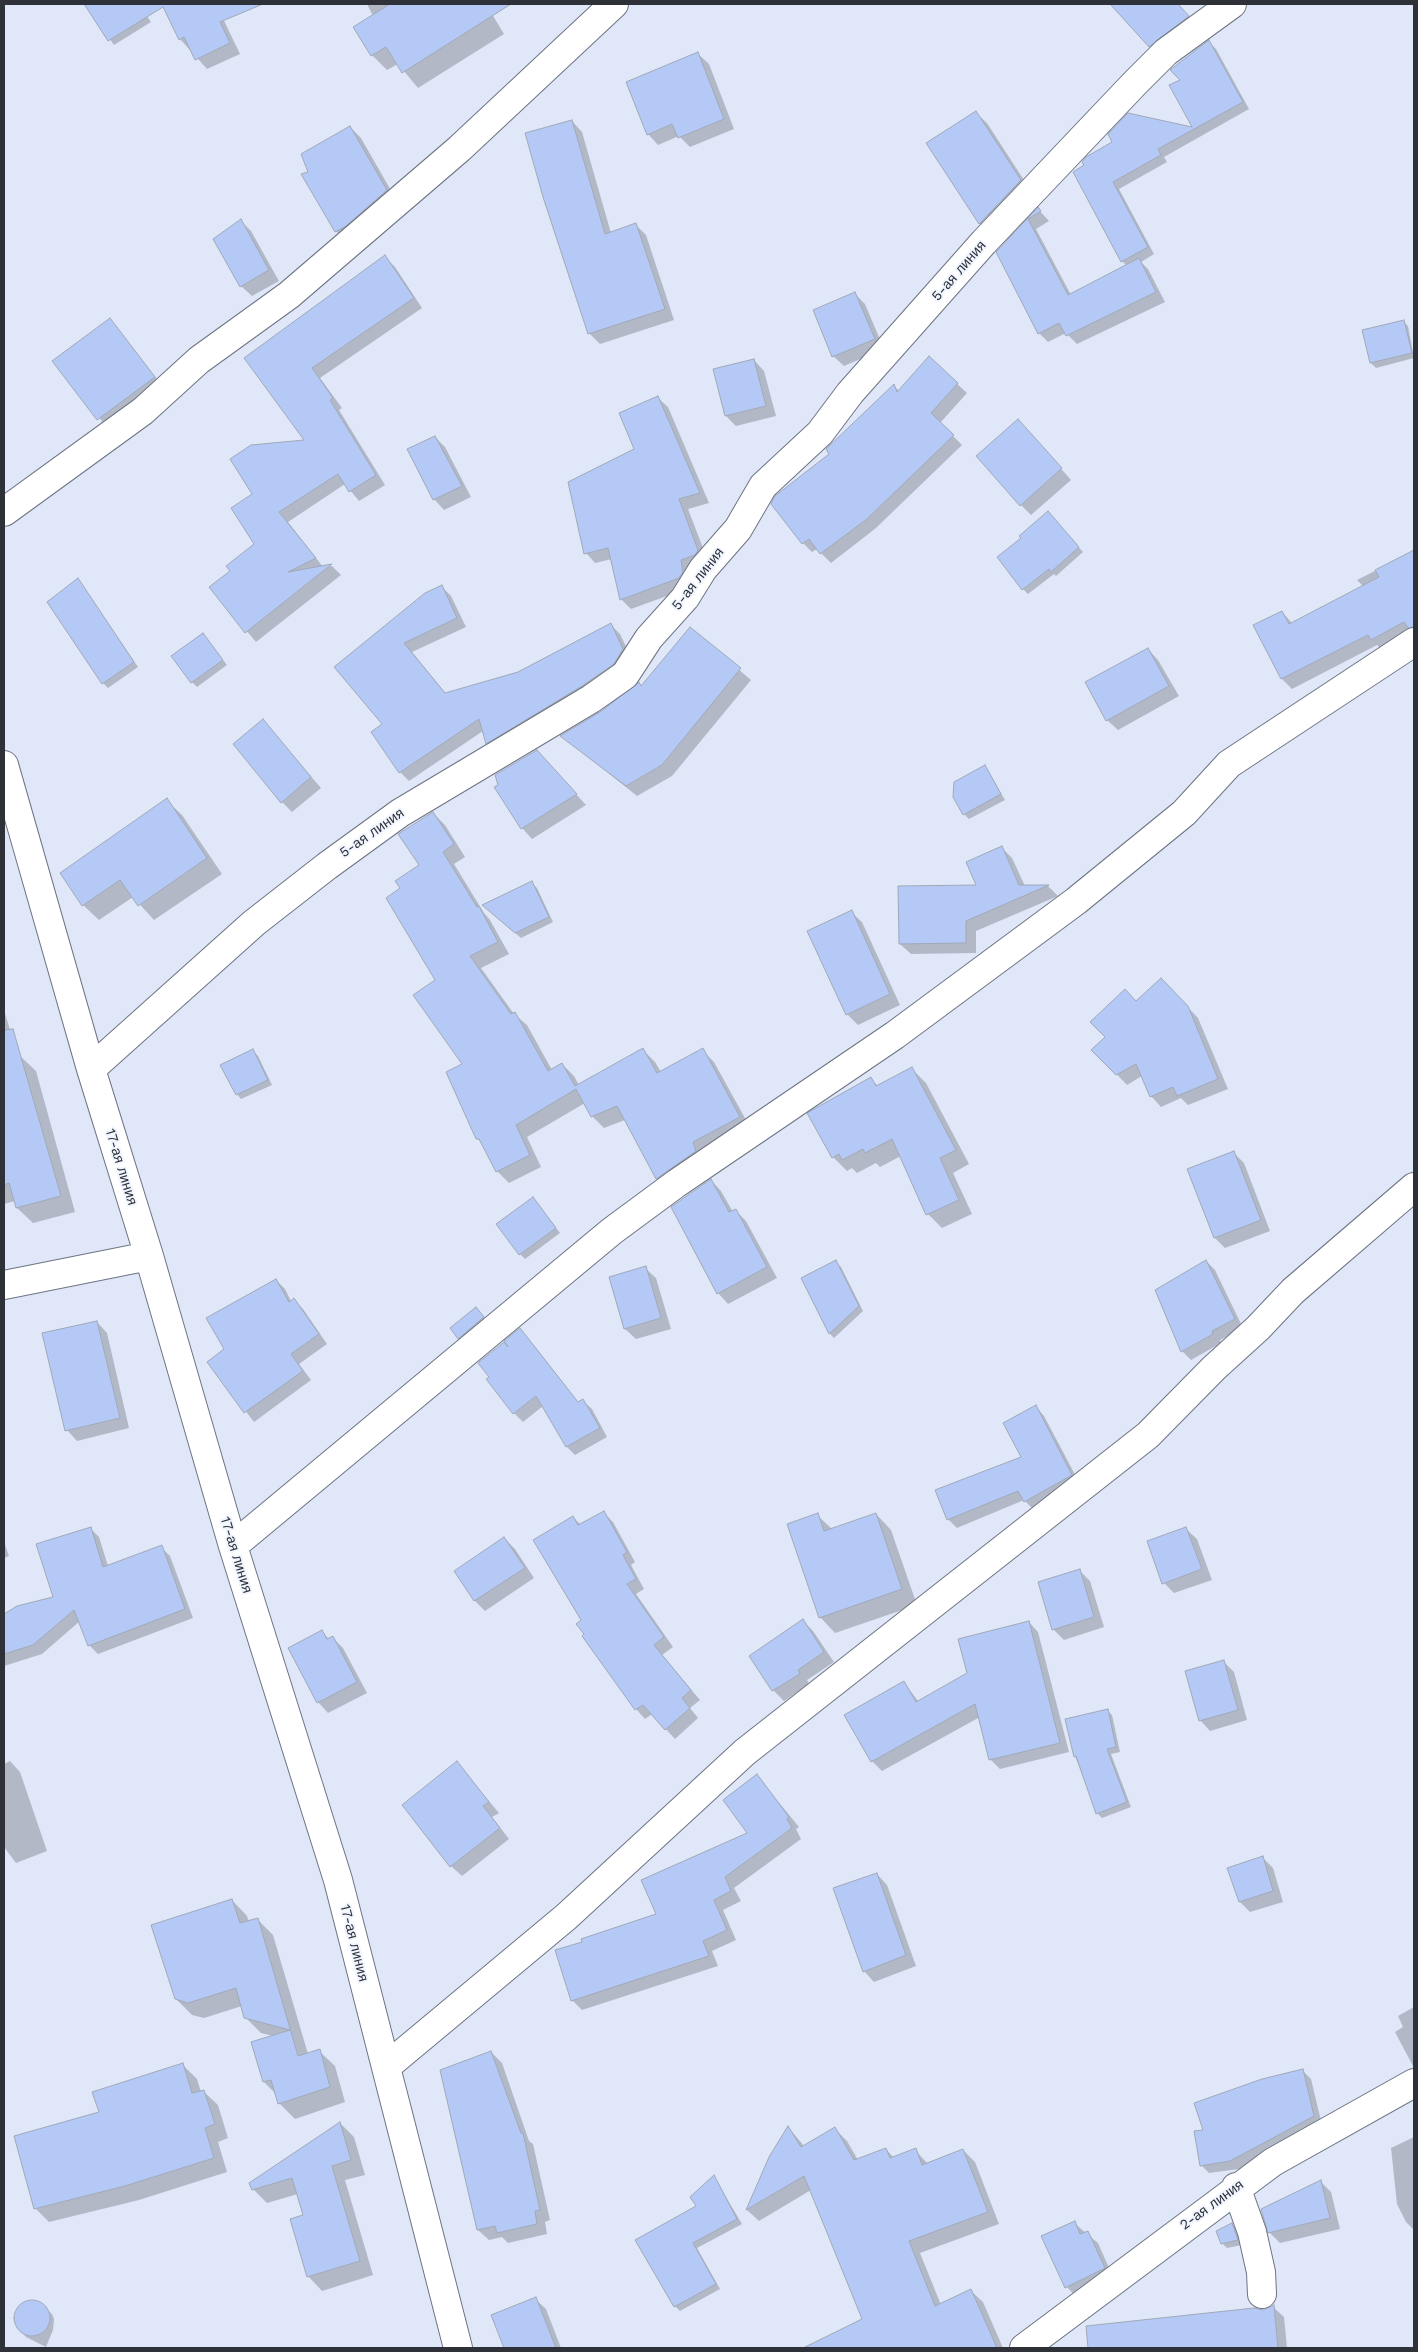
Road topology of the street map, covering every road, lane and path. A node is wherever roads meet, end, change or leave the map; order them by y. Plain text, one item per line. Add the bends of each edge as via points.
1 (614, 4) edge
2 (1232, 4) edge
3 (4, 512) edge
4 (1414, 642) edge
5 (4, 765) edge
6 (91, 1069) junction
7 (1414, 1187) edge
8 (149, 1256) junction
9 (4, 1285) edge
10 (233, 1546) junction
11 (386, 2068) junction
12 (1414, 2083) edge
13 (1236, 2187) junction
14 (1262, 2294) dead end
15 (458, 2348) edge
16 (1024, 2348) edge

1 - 3 street via 459,149 289,295 200,360 143,411
2 - 6 street, 5-ая линия via 1166,52 1135,83 984,242 850,393 820,433 763,486 738,529 703,569 685,598 649,638 625,675 591,699 400,813 327,866 254,923
4 - 10 street via 1229,764 1184,812 1076,901 895,1035 612,1231
5 - 6 street, 17-ая линия
6 - 8 street, 17-ая линия
7 - 11 street via 1292,1291 1148,1435 745,1752 572,1911
8 - 9 street
8 - 10 street, 17-ая линия
10 - 11 street, 17-ая линия via 338,1880
11 - 15 street, 17-ая линия
12 - 13 street, 2-ая линия via 1273,2162
13 - 14 street via 1252,2232 1261,2272
13 - 16 street, 2-ая линия

